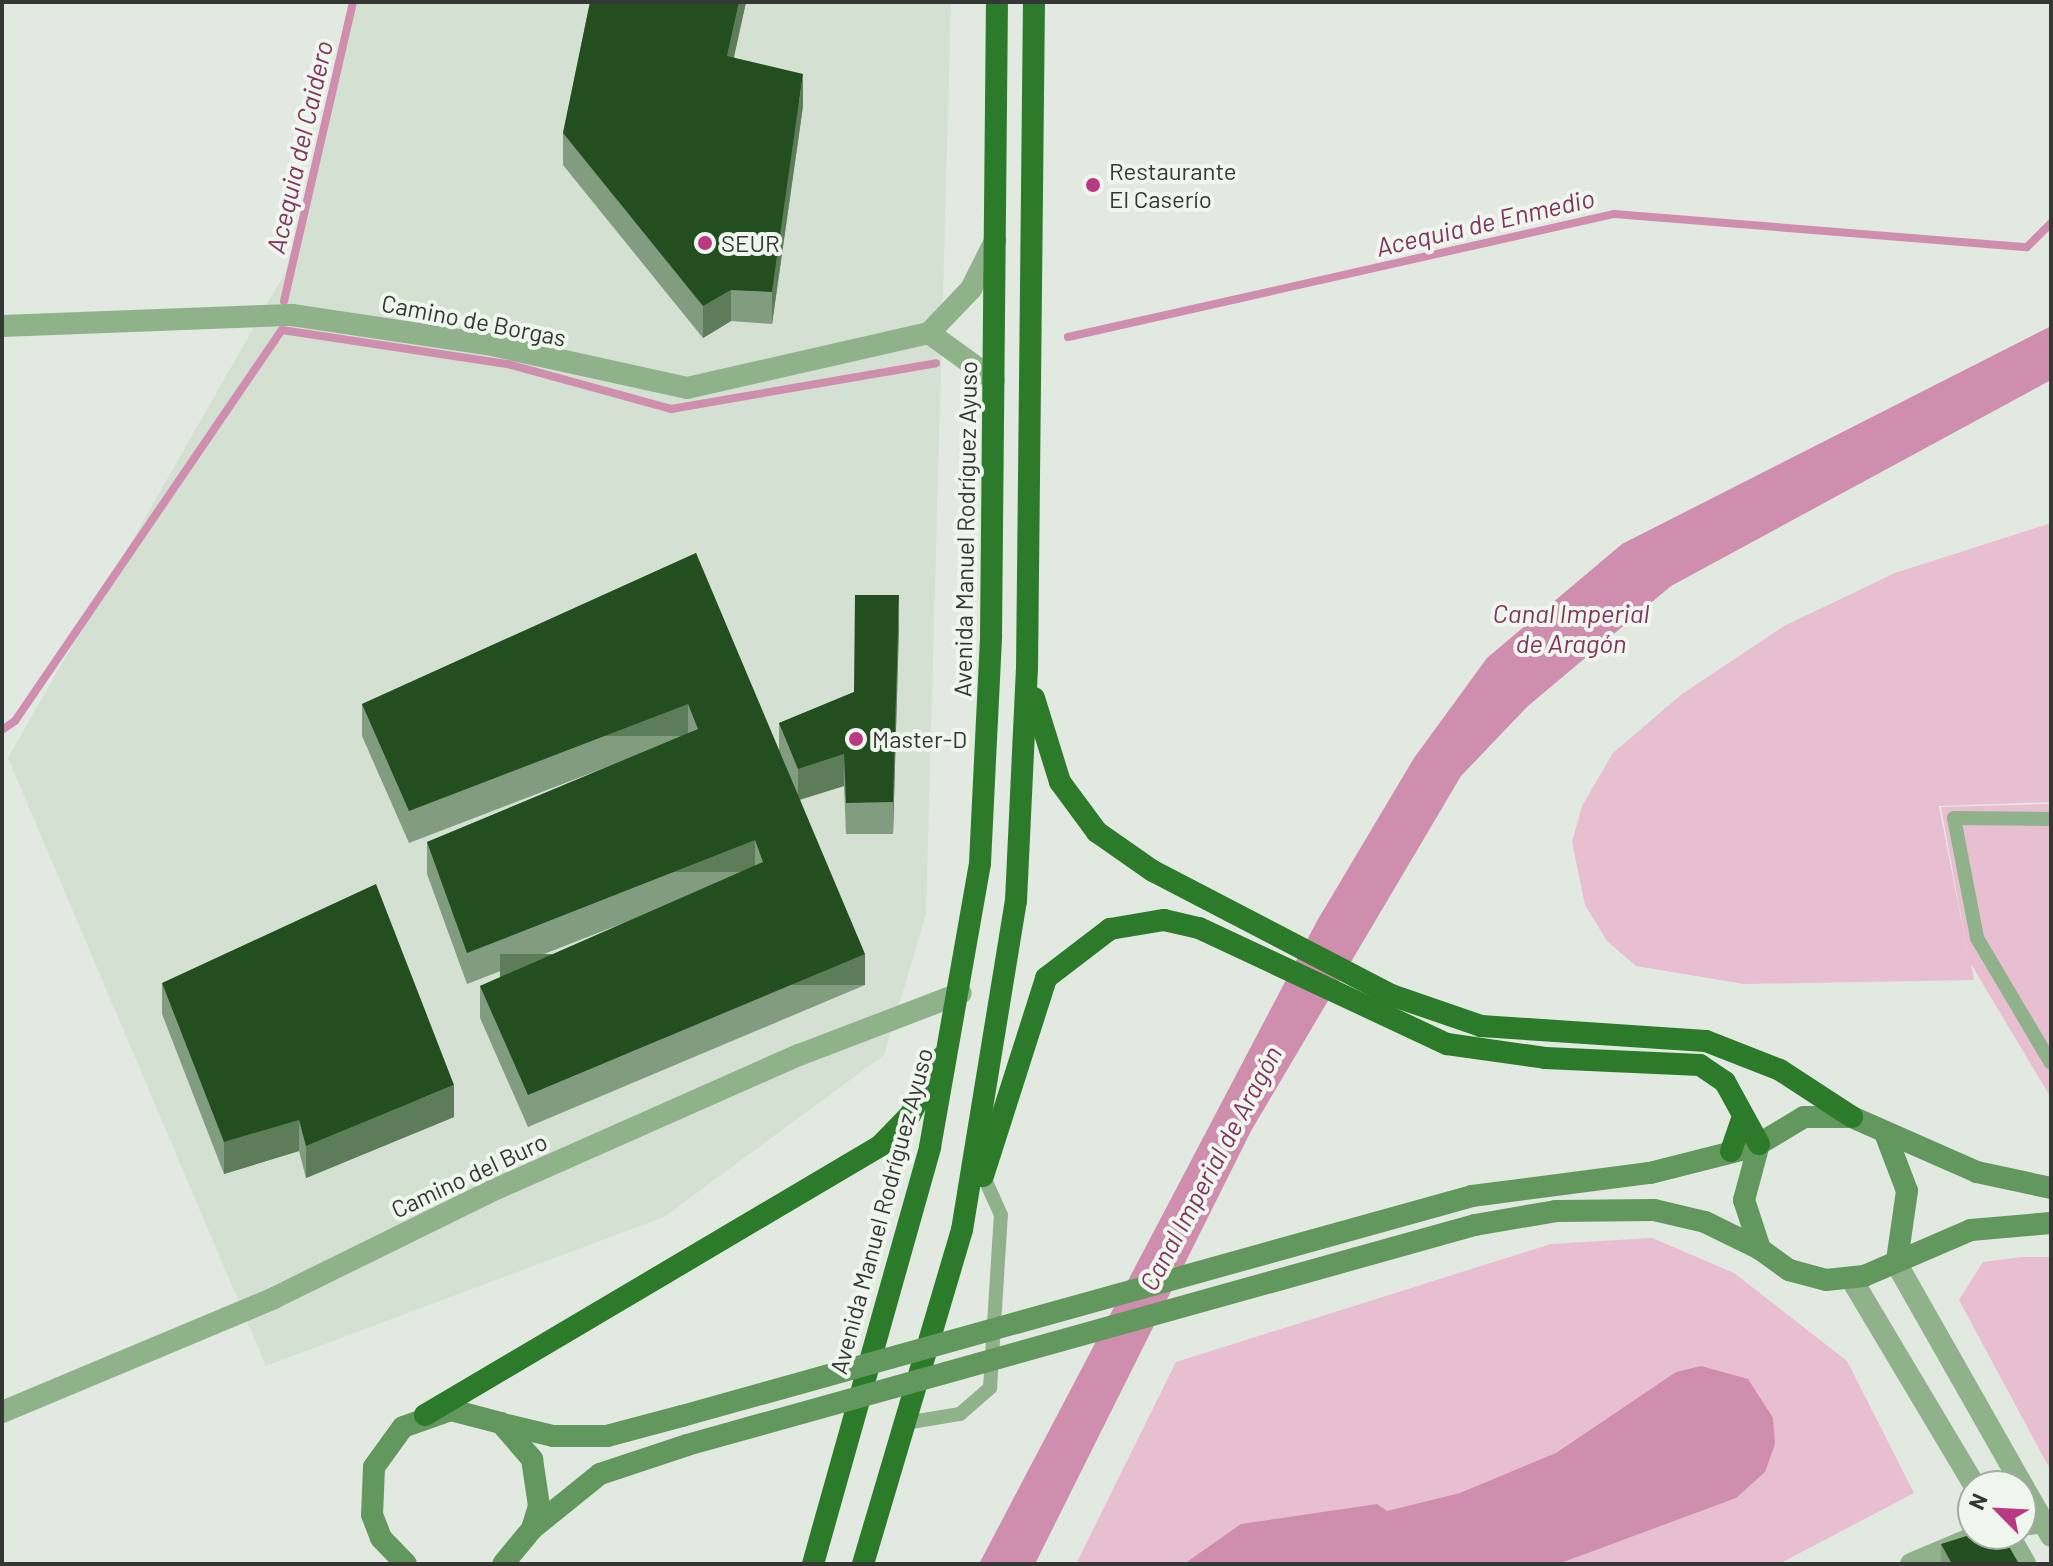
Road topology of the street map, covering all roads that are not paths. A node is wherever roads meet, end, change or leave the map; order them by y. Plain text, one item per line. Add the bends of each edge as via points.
1 (997, 2) edge
2 (1034, 2) edge
3 (995, 240) junction
4 (2, 326) edge
5 (929, 333) junction
6 (994, 380) junction
7 (1027, 669) junction
8 (2051, 819) edge
9 (961, 993) junction
10 (954, 1035) junction
11 (2051, 1063) edge
12 (1743, 1117) junction
13 (1852, 1117) junction
14 (1885, 1133) junction
15 (1758, 1145) junction
16 (1731, 1151) junction
17 (983, 1175) junction
18 (2051, 1188) edge
19 (2051, 1223) edge
20 (962, 1230) junction
21 (1760, 1249) junction
22 (1896, 1261) junction
23 (1852, 1280) junction
24 (2, 1412) edge
25 (425, 1415) junction
26 (501, 1423) junction
27 (905, 1423) junction
28 (1965, 1470) edge
29 (532, 1529) junction
30 (2049, 1529) edge
31 (1957, 1546) edge
32 (406, 1564) edge
33 (503, 1564) edge
34 (813, 1564) edge
35 (863, 1564) edge
36 (1911, 1564) edge

1 - 3 highway, Avenida Manuel Rodríguez Ayuso
2 - 7 highway
3 - 5 street via 971,289
3 - 6 highway, Avenida Manuel Rodríguez Ayuso
4 - 5 street, Camino de Borgas via 292,315 487,344 687,388
5 - 6 street
6 - 9 highway, Avenida Manuel Rodríguez Ayuso via 984,794
7 - 13 highway via 1047,751 1077,810 1122,852 1391,995 1455,1018 1529,1032 1664,1033 1706,1041 1780,1070
7 - 20 highway via 1016,901
8 - 11 lane via 1954,818 1977,938
9 - 10 highway, Avenida Manuel Rodríguez Ayuso
9 - 24 street, Camino del Buro via 901,1010 487,1193 274,1298
10 - 25 highway via 910,1115 880,1146
10 - 34 highway, Avenida Manuel Rodríguez Ayuso via 930,1147
12 - 15 highway
12 - 16 highway
12 - 17 highway via 1725,1082 1689,1061 1545,1058 1447,1044 1227,941 1164,920 1133,922 1065,958 1033,1006
13 - 14 main road
13 - 15 main road via 1804,1117
14 - 18 main road via 1977,1172
14 - 22 main road via 1907,1191
15 - 16 main road
15 - 21 main road via 1744,1200
16 - 26 main road, bridge via 1650,1173 1472,1196 607,1436 553,1436
17 - 20 highway
17 - 27 lane via 1001,1215 990,1388 960,1414
19 - 22 main road via 1986,1227
20 - 27 highway
21 - 23 main road via 1802,1275
21 - 29 main road, bridge via 1705,1222 1654,1210 1569,1209 1475,1225 687,1445 600,1474
22 - 23 main road
22 - 30 street
23 - 28 street
25 - 26 main road via 477,1413
25 - 32 main road via 386,1445 370,1491 381,1538
26 - 29 main road via 532,1459 539,1506
27 - 35 highway
29 - 33 main road
31 - 36 street

